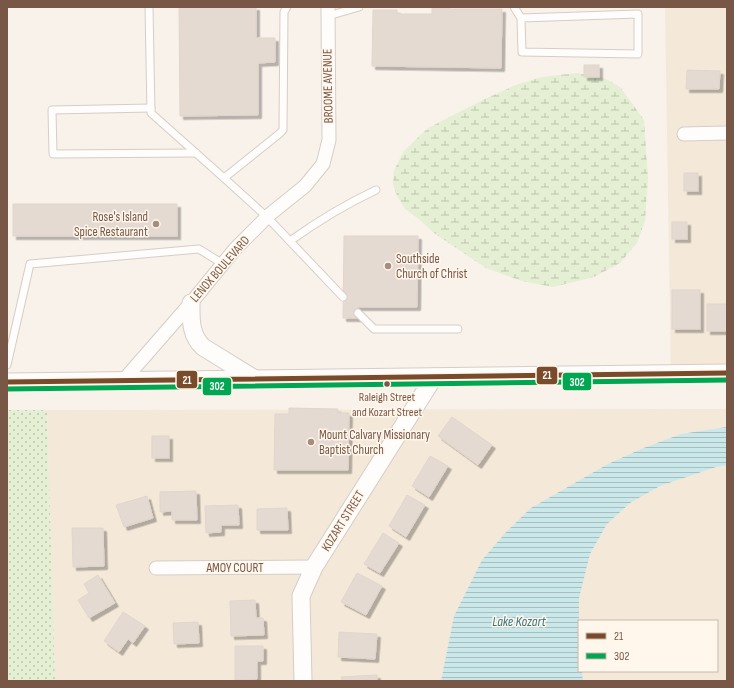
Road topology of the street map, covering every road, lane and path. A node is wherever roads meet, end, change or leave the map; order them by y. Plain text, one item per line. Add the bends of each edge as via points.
1 (150, 7) edge
2 (286, 7) edge
3 (359, 7) edge
4 (514, 7) edge
5 (328, 12) edge
6 (521, 18) junction
7 (151, 108) junction
8 (684, 134) dead end
9 (727, 134) edge
10 (196, 153) junction
11 (323, 164) joint
12 (224, 178) junction
13 (376, 190) dead end
14 (267, 217) junction
15 (290, 241) junction
16 (223, 264) junction
17 (343, 297) dead end
18 (191, 302) junction
19 (358, 313) dead end
20 (458, 329) dead end
21 (7, 365) edge
22 (727, 373) edge
23 (434, 377) junction
24 (255, 379) junction
25 (123, 381) junction
26 (7, 382) edge
27 (314, 567) junction
28 (156, 568) dead end
29 (303, 681) edge

1 - 7 lane
2 - 12 lane via 283,130
3 - 5 lane
4 - 6 lane
5 - 11 street, BROOME AVENUE via 329,140
6 - 6 lane via 638,14 638,54 522,52
7 - 10 lane via 151,113
7 - 10 lane via 52,110 53,154
8 - 9 street
10 - 12 lane
11 - 14 street, LENOX BOULEVARD via 305,186
12 - 14 lane
13 - 15 lane via 322,218
14 - 15 lane
14 - 16 street, LENOX BOULEVARD
15 - 17 lane
16 - 18 street, LENOX BOULEVARD
16 - 21 lane via 199,249 30,264
18 - 24 street via 191,320 198,342
18 - 25 street, LENOX BOULEVARD
19 - 20 lane via 374,329
22 - 23 street
23 - 24 street
23 - 27 street, KOZART STREET
24 - 25 street
25 - 26 street
27 - 28 street, AMOY COURT
27 - 29 street, KOZART STREET via 302,596

